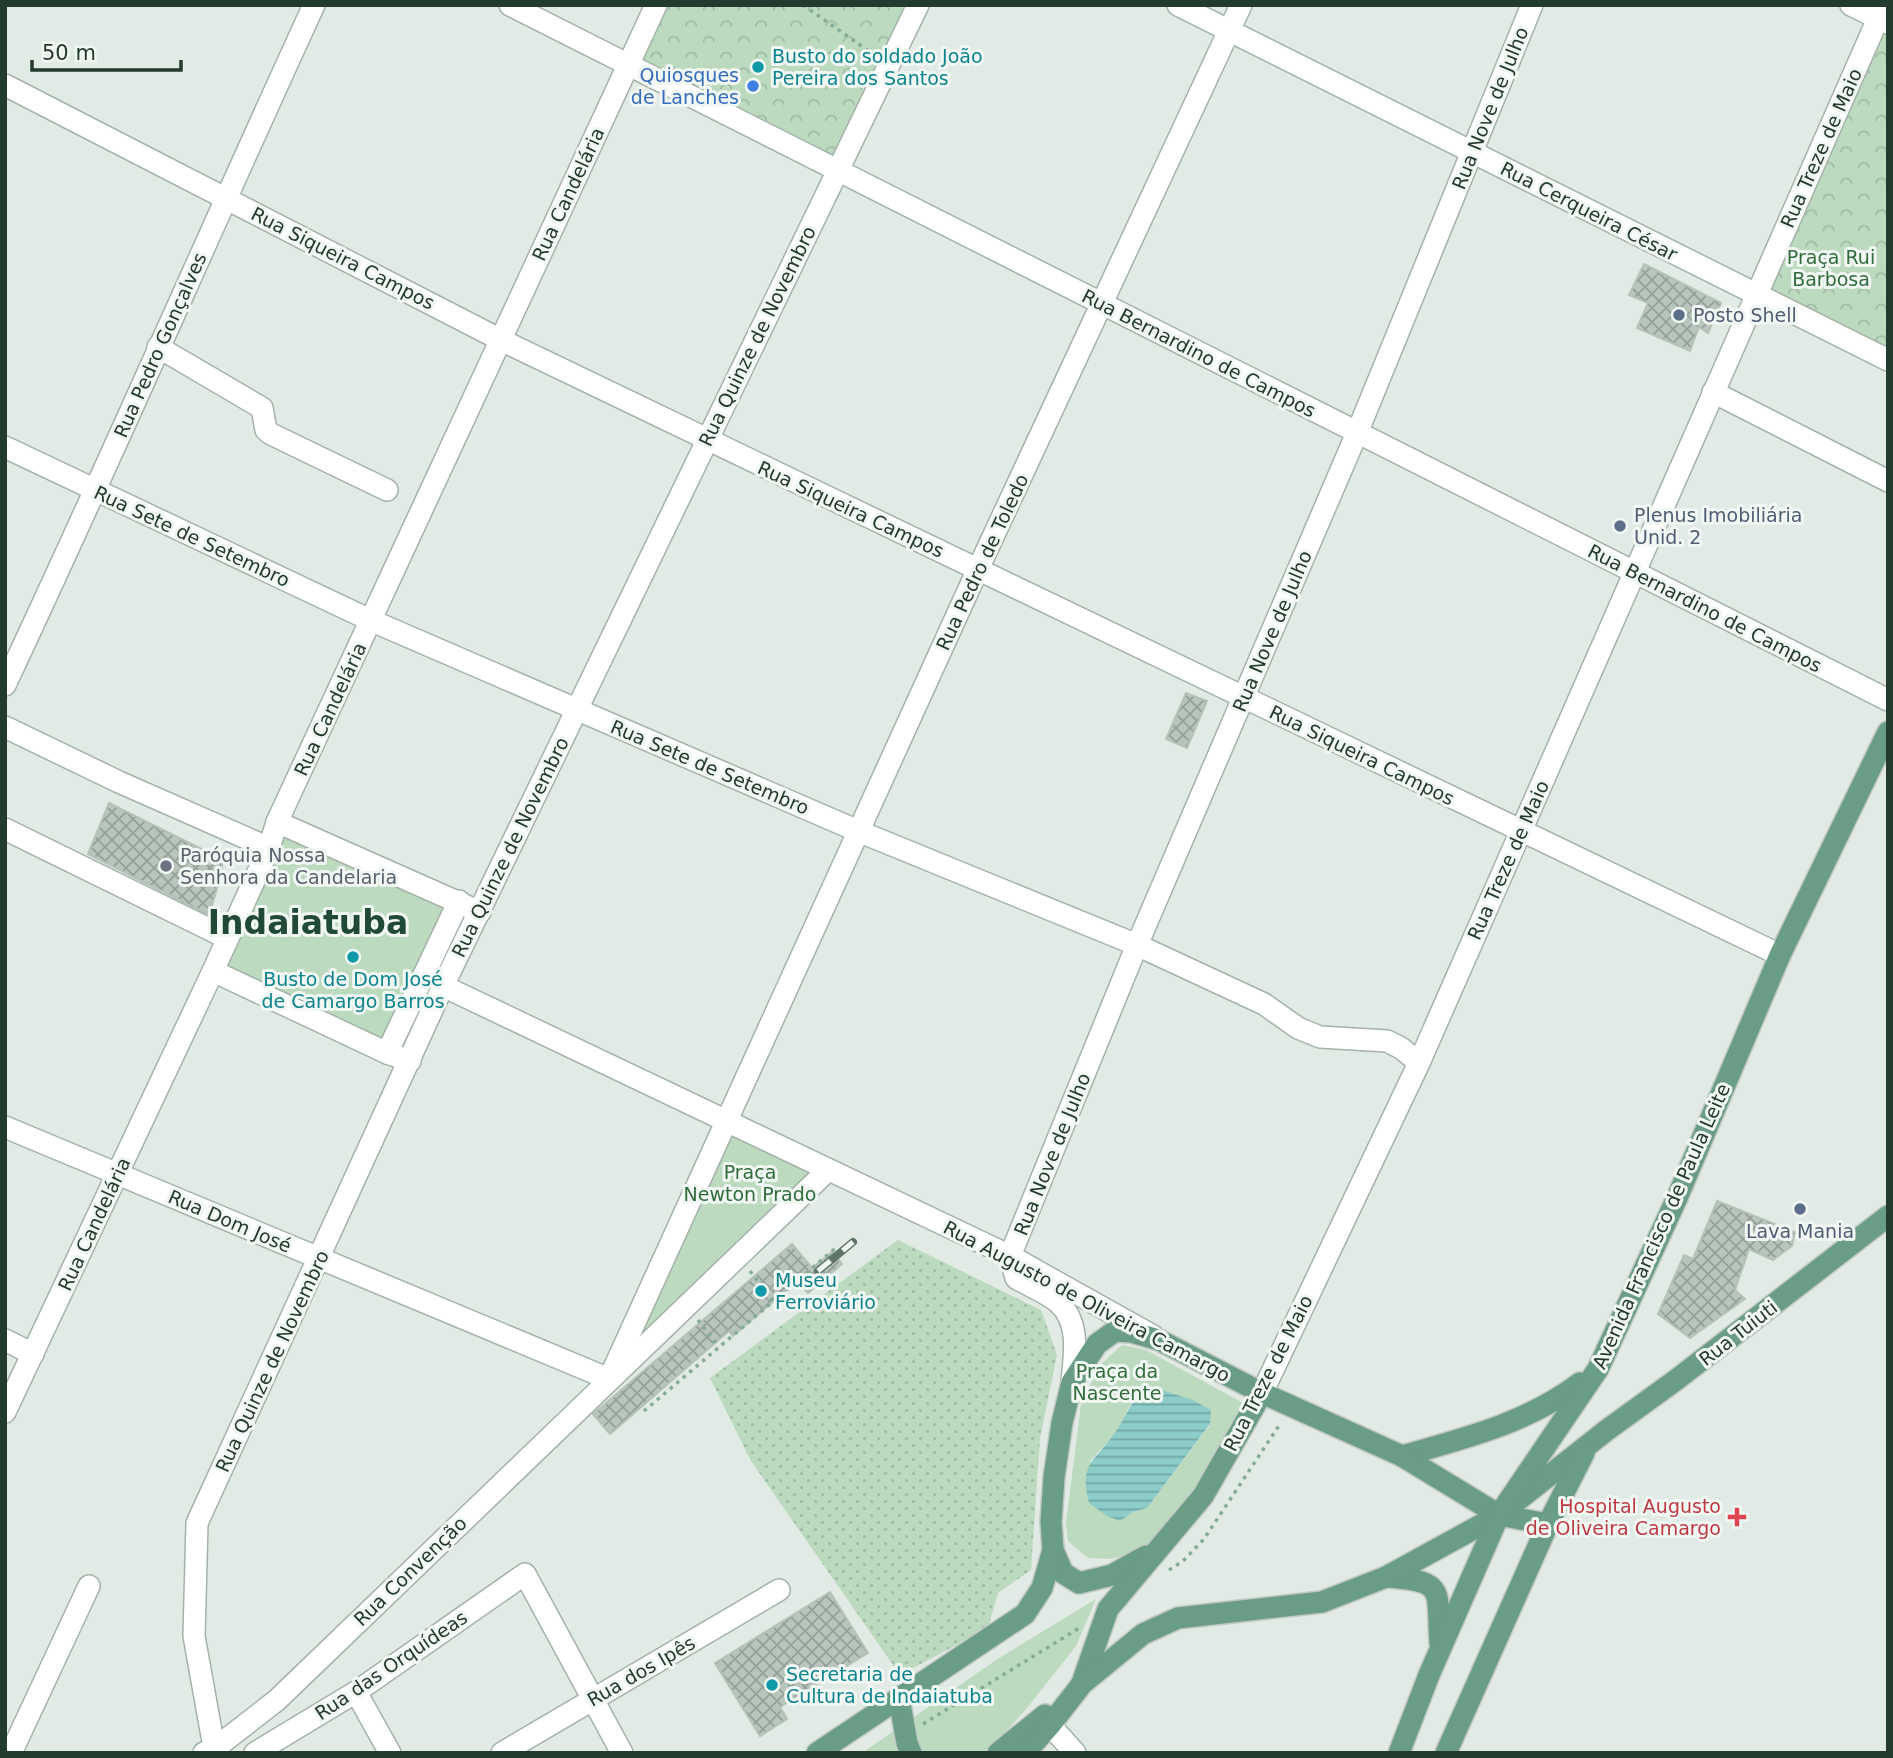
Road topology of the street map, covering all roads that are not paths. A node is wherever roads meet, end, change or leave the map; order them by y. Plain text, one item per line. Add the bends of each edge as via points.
1 (314, 5) edge
2 (510, 5) edge
3 (656, 5) edge
4 (918, 5) edge
5 (1178, 5) edge
6 (1241, 5) edge
7 (1532, 5) edge
8 (1851, 5) edge
9 (1884, 16) edge
10 (1229, 31) junction
11 (628, 65) junction
12 (5, 85) edge
13 (1472, 152) junction
14 (838, 170) junction
15 (225, 198) junction
16 (1756, 294) junction
17 (1102, 304) junction
18 (501, 340) junction
19 (158, 347) junction
20 (1888, 360) edge
21 (1713, 392) junction
22 (1357, 433) junction
23 (707, 440) junction
24 (5, 447) edge
25 (1888, 481) edge
26 (387, 490) dead end
27 (97, 491) junction
28 (978, 569) junction
29 (1634, 572) junction
30 (370, 620) junction
31 (5, 685) edge
32 (1243, 697) junction
33 (1888, 700) edge
34 (577, 710) junction
35 (5, 727) edge
36 (1888, 732) edge
37 (277, 822) junction
38 (5, 830) edge
39 (859, 831) junction
40 (1521, 831) junction
41 (269, 848) junction
42 (459, 901) junction
43 (480, 912) junction
44 (227, 938) junction
45 (1137, 945) junction
46 (1780, 955) junction
47 (213, 971) junction
48 (443, 986) junction
49 (387, 1053) junction
50 (410, 1060) junction
51 (1419, 1063) junction
52 (726, 1121) junction
53 (5, 1127) edge
54 (828, 1170) junction
55 (117, 1174) junction
56 (1888, 1216) edge
57 (1010, 1256) junction
58 (319, 1258) junction
59 (5, 1340) edge
60 (1159, 1340) junction
61 (33, 1354) junction
62 (1598, 1369) junction
63 (609, 1379) junction
64 (1072, 1382) junction
65 (1262, 1393) junction
66 (5, 1412) edge
67 (1586, 1448) junction
68 (1402, 1456) junction
69 (1499, 1515) junction
70 (1548, 1524) junction
71 (1159, 1549) junction
72 (1053, 1550) junction
73 (1386, 1577) junction
74 (89, 1586) dead end
75 (779, 1590) dead end
76 (1441, 1648) junction
77 (1082, 1684) junction
78 (356, 1692) junction
79 (899, 1698) junction
80 (593, 1699) junction
81 (1050, 1726) junction
82 (211, 1752) edge
83 (11, 1753) edge
84 (256, 1753) edge
85 (390, 1753) edge
86 (502, 1753) edge
87 (622, 1753) edge
88 (817, 1753) edge
89 (911, 1753) edge
90 (998, 1753) edge
91 (1025, 1753) edge
92 (1075, 1753) edge
93 (1399, 1753) edge
94 (1446, 1753) edge

1 - 15 street, Rua Pedro Gonçalves
2 - 11 street, Rua Bernardino de Campos
3 - 11 street, Rua Candelária
4 - 14 street, Rua Quinze de Novembro
5 - 10 street, Rua Cerqueira César
6 - 10 street, Rua Pedro de Toledo
7 - 13 street, Rua Nove de Julho
8 - 9 street
9 - 16 street, Rua Treze de Maio
10 - 13 street, Rua Cerqueira César
10 - 17 street, Rua Pedro de Toledo
11 - 14 street, Rua Bernardino de Campos
11 - 18 street, Rua Candelária
12 - 15 street, Rua Siqueira Campos
13 - 16 street, Rua Cerqueira César
13 - 22 street, Rua Nove de Julho
14 - 17 street, Rua Bernardino de Campos
14 - 23 street, Rua Quinze de Novembro
15 - 18 street, Rua Siqueira Campos
15 - 19 street, Rua Pedro Gonçalves
16 - 20 street, Rua Cerqueira César
16 - 21 street, Rua Treze de Maio
17 - 22 street, Rua Bernardino de Campos
17 - 28 street, Rua Pedro de Toledo
18 - 23 street, Rua Siqueira Campos
18 - 30 street, Rua Candelária
19 - 26 street via 262,408 271,434
19 - 27 street, Rua Pedro Gonçalves
21 - 25 street
21 - 29 street, Rua Treze de Maio
22 - 29 street, Rua Bernardino de Campos
22 - 32 street, Rua Nove de Julho
23 - 28 street, Rua Siqueira Campos
23 - 34 street, Rua Quinze de Novembro
24 - 27 street, Rua Sete de Setembro
27 - 30 street, Rua Sete de Setembro
27 - 31 street, Rua Pedro Gonçalves
28 - 32 street, Rua Siqueira Campos
28 - 39 street, Rua Pedro de Toledo
29 - 33 street, Rua Bernardino de Campos
29 - 40 street, Rua Treze de Maio
30 - 34 street, Rua Sete de Setembro
30 - 37 street, Rua Candelária
32 - 40 street, Rua Siqueira Campos
32 - 45 street, Rua Nove de Julho
34 - 39 street, Rua Sete de Setembro
34 - 43 street, Rua Quinze de Novembro
35 - 41 street
36 - 46 main road, Avenida Francisco de Paula Leite
37 - 41 street, Rua Candelária
37 - 42 street
38 - 44 street
39 - 45 street, Rua Sete de Setembro
39 - 52 street, Rua Pedro de Toledo
40 - 46 street, Rua Siqueira Campos
40 - 51 street, Rua Treze de Maio
41 - 44 street, Rua Candelária
42 - 43 street
42 - 49 street
43 - 48 street, Rua Quinze de Novembro
44 - 47 street, Rua Candelária
45 - 51 street, Rua Sete de Setembro via 1264,1004 1298,1028 1321,1037 1387,1041
45 - 57 street, Rua Nove de Julho
46 - 62 main road, Avenida Francisco de Paula Leite via 1678,1198
47 - 49 street
47 - 55 street, Rua Candelária
48 - 50 street, Rua Quinze de Novembro
48 - 52 street, Rua Augusto de Oliveira Camargo
49 - 50 street
50 - 58 street, Rua Quinze de Novembro
51 - 65 street, Rua Treze de Maio
52 - 54 street, Rua Augusto de Oliveira Camargo
52 - 63 street
53 - 55 street, Rua Dom José
54 - 57 street, Rua Augusto de Oliveira Camargo
54 - 63 street
55 - 58 street, Rua Dom José
55 - 61 street, Rua Candelária
56 - 67 main road, Rua Tuiuti
57 - 60 street, Rua Augusto de Oliveira Camargo
57 - 64 street via 1016,1278 1060,1304 1070,1321 1076,1337
58 - 63 street, Rua Dom José
58 - 82 street, Rua Quinze de Novembro via 197,1522 194,1636
59 - 61 street
60 - 64 main road via 1115,1331 1097,1344
60 - 65 main road, Rua Augusto de Oliveira Camargo
61 - 66 street, Rua Candelária
62 - 68 main road via 1562,1397 1514,1422
62 - 69 main road, Avenida Francisco de Paula Leite
63 - 82 street, Rua Convenção via 277,1700
64 - 72 main road via 1054,1477
65 - 68 main road, Rua Augusto de Oliveira Camargo
65 - 71 main road, Rua Treze de Maio via 1203,1496
67 - 69 main road, Rua Tuiuti
67 - 70 main road
68 - 69 main road, Rua Augusto de Oliveira Camargo
69 - 70 main road
69 - 73 main road, Rua Tuiuti
69 - 76 main road, Avenida Francisco de Paula Leite
70 - 94 main road
71 - 72 main road via 1112,1575 1079,1583 1063,1573
71 - 77 main road, Rua Treze de Maio via 1108,1609
72 - 79 main road via 1042,1588 1025,1614
73 - 76 main road via 1431,1585 1439,1599
73 - 77 main road, Rua Tuiuti via 1322,1602 1178,1618 1143,1634
74 - 83 street
75 - 80 street, Rua dos Ipês
76 - 93 main road, Avenida Francisco de Paula Leite
77 - 81 main road
77 - 90 main road
78 - 80 street, Rua das Orquídeas via 525,1574
78 - 84 street, Rua das Orquídeas
78 - 85 street
79 - 88 main road
79 - 89 main road
80 - 86 street, Rua dos Ipês
80 - 87 street
81 - 91 main road
81 - 92 street

